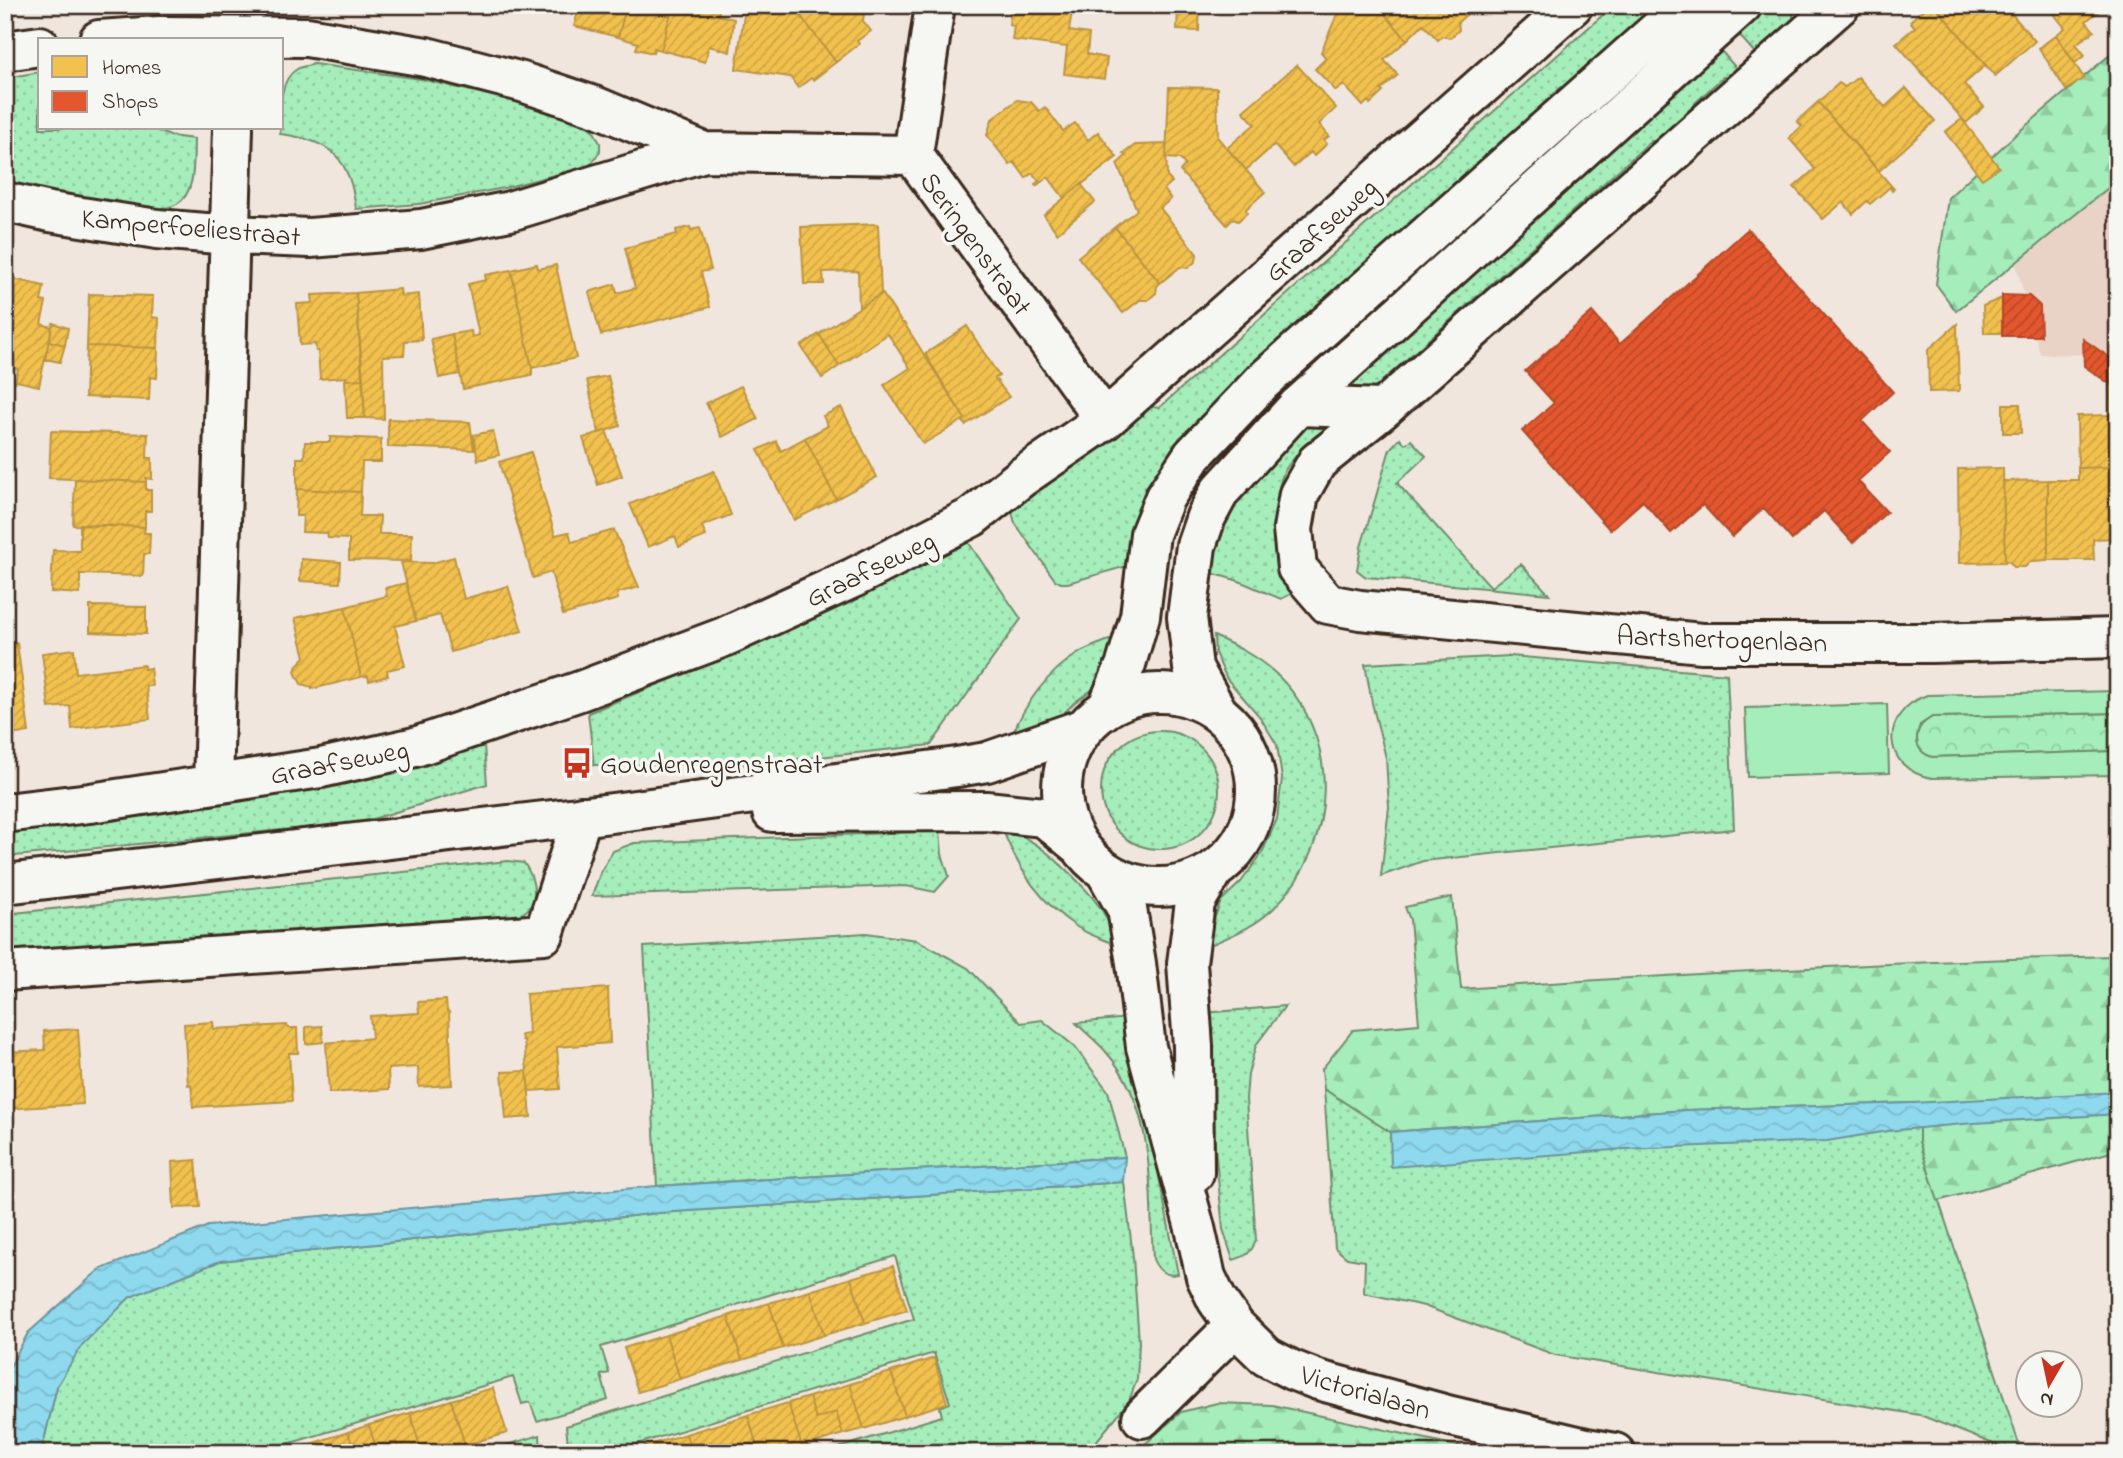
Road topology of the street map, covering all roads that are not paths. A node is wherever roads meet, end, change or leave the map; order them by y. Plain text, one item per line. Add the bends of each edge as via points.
1 (935, 5) edge
2 (1573, 5) edge
3 (1686, 5) edge
4 (1742, 5) edge
5 (1837, 6) edge
6 (236, 27) edge
7 (129, 38) edge
8 (38, 46) edge
9 (5, 51) edge
10 (233, 130) edge
11 (704, 152) junction
12 (913, 155) junction
13 (5, 202) edge
14 (230, 235) junction
15 (1298, 406) junction
16 (1383, 409) junction
17 (1105, 420) junction
18 (2118, 638) edge
19 (1217, 711) junction
20 (1095, 717) junction
21 (213, 784) junction
22 (5, 813) edge
23 (597, 814) junction
24 (1077, 844) junction
25 (1106, 872) junction
26 (1213, 872) junction
27 (5, 884) edge
28 (5, 971) edge
29 (1195, 1228) junction
30 (1236, 1326) junction
31 (1142, 1418) dead end
32 (1615, 1453) edge

1 - 12 street, Seringenstraat
2 - 17 street, Graafseweg
3 - 20 street via 1262,382 1193,455 1165,497 1150,534 1140,616 1126,664
4 - 15 street
5 - 16 street
6 - 7 street, Kamperfoeliestraat
6 - 11 street, Kamperfoeliestraat via 426,57 522,82 597,107
8 - 9 street
10 - 14 street
11 - 12 street, Kamperfoeliestraat
11 - 14 street, Kamperfoeliestraat via 510,211 421,229 310,238
12 - 17 street, Seringenstraat
13 - 14 street, Kamperfoeliestraat via 157,229
14 - 21 street
15 - 16 street
15 - 19 street via 1220,491 1196,546 1188,617 1194,668
16 - 18 street, Aartshertogenlaan via 1317,462 1299,494 1293,529 1297,568 1328,604 1702,643
17 - 21 street, Graafseweg via 972,517 724,637 415,747 321,768
19 - 20 street via 1192,698 1164,692 1135,695
19 - 26 street via 1243,739 1256,774 1257,793 1249,830 1228,860
20 - 23 street via 987,762
20 - 24 street via 1067,756 1061,786 1065,817
21 - 22 street, Graafseweg
23 - 24 street via 986,811 1044,817
23 - 27 street
23 - 28 street via 544,934
24 - 25 street
25 - 26 street via 1132,884 1160,888 1187,884
25 - 29 street, Victorialaan via 1127,909 1146,1047
26 - 29 street, Victorialaan via 1195,902 1187,963
29 - 30 street, Victorialaan via 1206,1278
30 - 31 street
30 - 32 street, Victorialaan via 1266,1357 1318,1380

